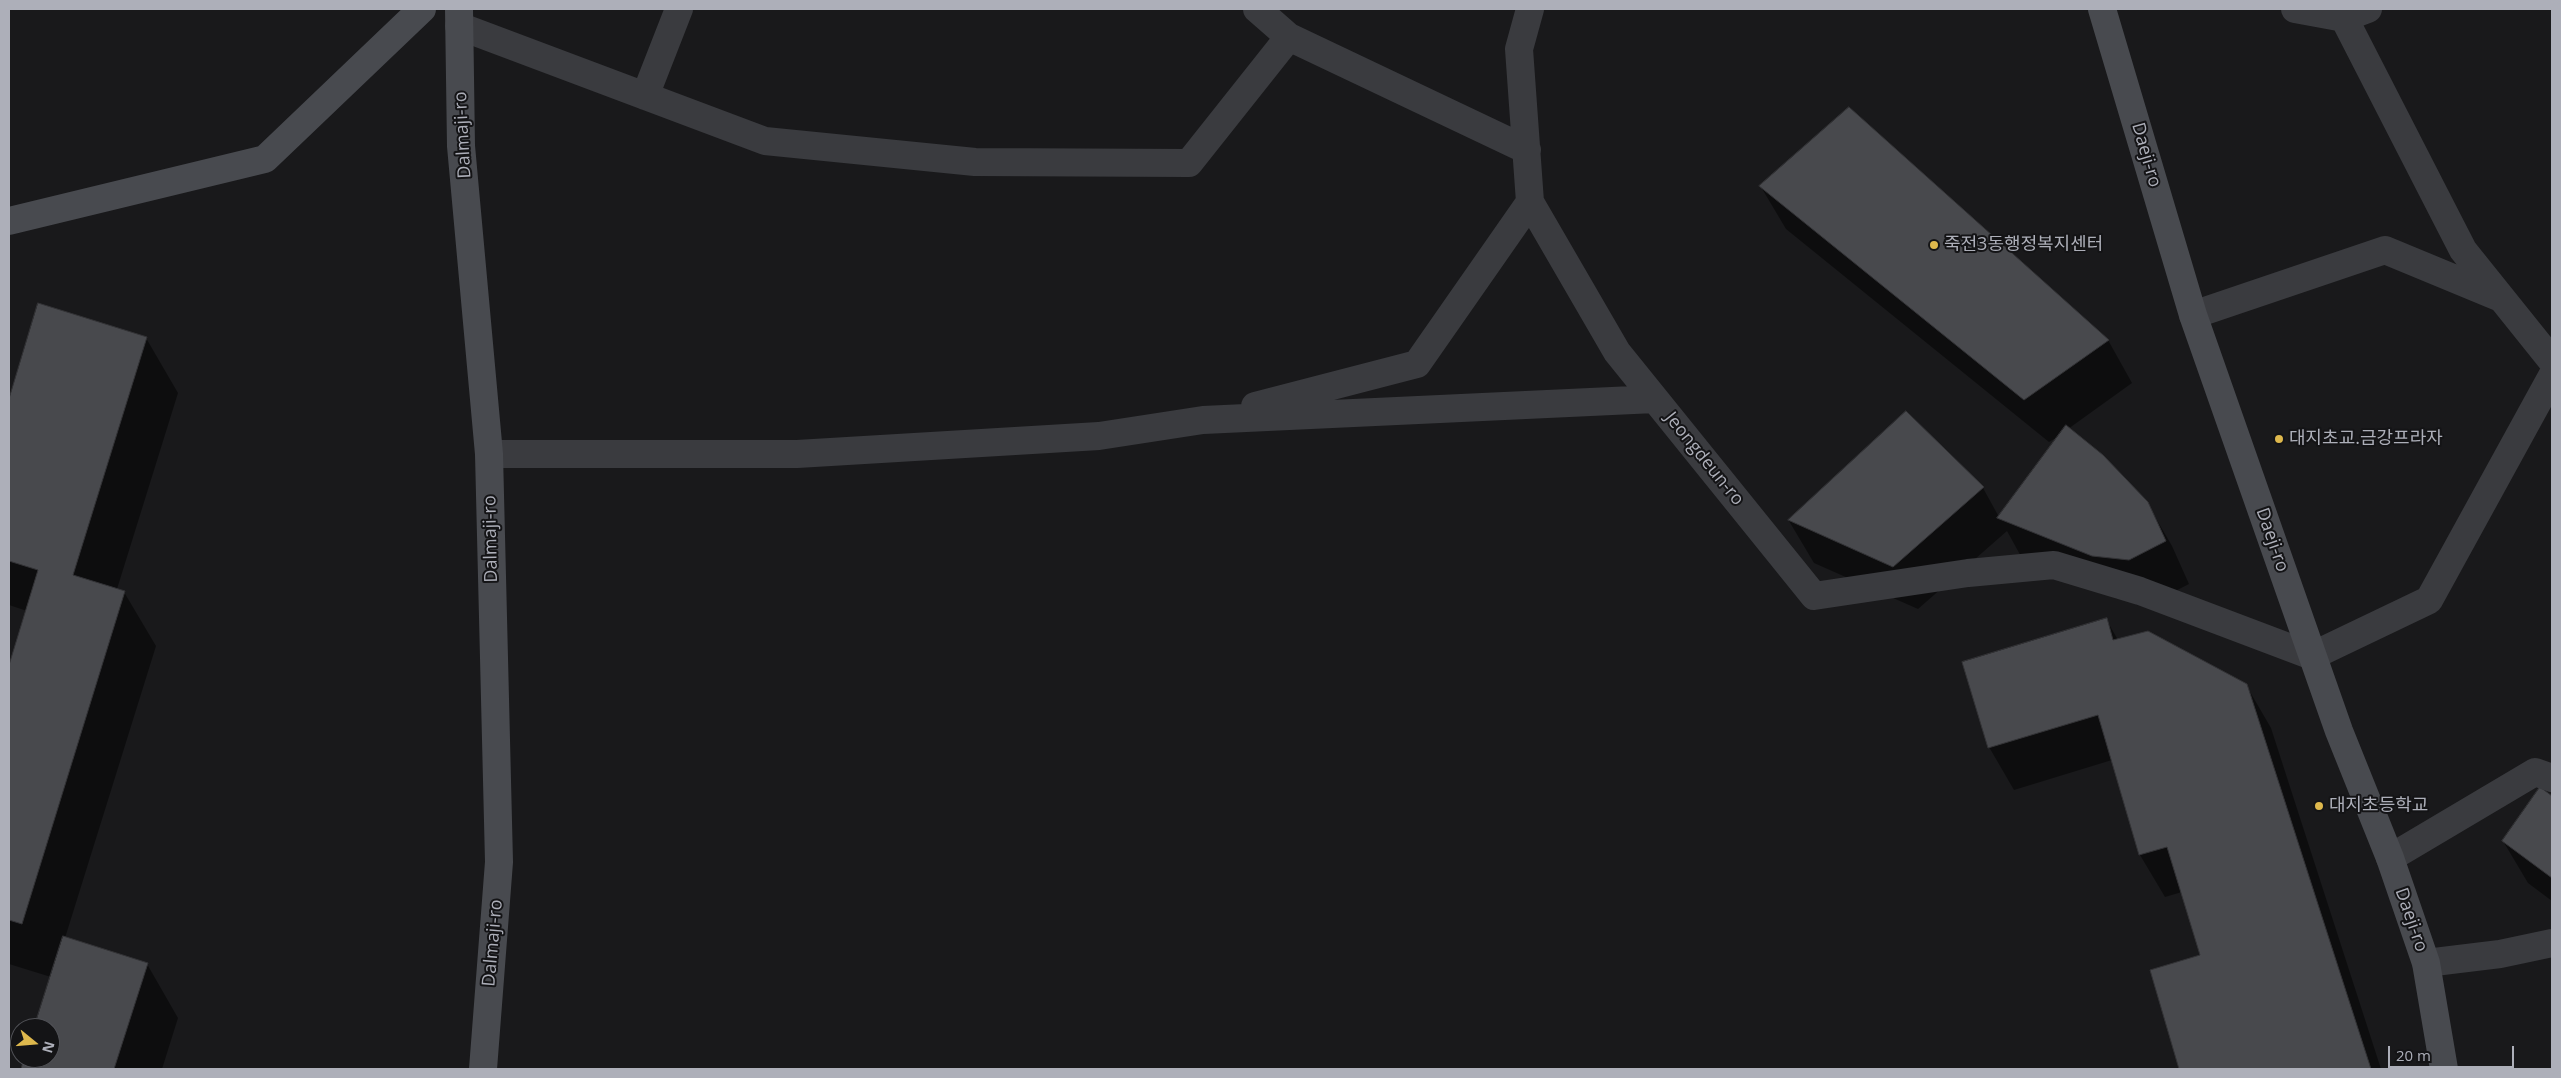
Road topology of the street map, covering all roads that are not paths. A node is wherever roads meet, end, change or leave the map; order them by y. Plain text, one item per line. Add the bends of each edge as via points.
1 (422, 9) edge
2 (679, 9) edge
3 (1257, 9) edge
4 (1530, 9) edge
5 (2295, 9) edge
6 (2106, 10) edge
7 (2356, 14) edge
8 (459, 18) edge
9 (1289, 37) junction
10 (646, 96) junction
11 (1527, 150) junction
12 (1530, 202) junction
13 (9, 221) edge
14 (2502, 299) junction
15 (2193, 315) junction
16 (2552, 361) edge
17 (2552, 376) edge
18 (1656, 399) junction
19 (1203, 420) junction
20 (489, 454) junction
21 (2312, 656) junction
22 (2552, 778) edge
23 (2390, 858) junction
24 (2552, 943) edge
25 (2426, 963) junction
26 (483, 1069) edge
27 (2444, 1069) edge

1 - 13 street via 265,159
2 - 10 street
3 - 9 street
4 - 11 street, Jeongdeun-ro via 1520,49
5 - 7 street
6 - 15 street, Daeji-ro
7 - 14 street via 2463,250
8 - 10 street
8 - 20 street, Dalmaji-ro via 461,146
9 - 10 street via 1189,163 975,162 765,141
9 - 11 street
11 - 12 street, Jeongdeun-ro
12 - 18 street, Jeongdeun-ro via 1617,352
12 - 19 street via 1417,364
14 - 15 street via 2385,250
14 - 16 street
15 - 21 street, Daeji-ro
17 - 21 street via 2429,600
18 - 19 street
18 - 21 street, Jeongdeun-ro via 1814,596 1968,572 2054,565 2140,591
19 - 20 street via 1099,436 797,454
20 - 26 street, Dalmaji-ro via 499,862
21 - 23 street, Daeji-ro
22 - 23 street via 2535,772
23 - 25 street, Daeji-ro
24 - 25 street via 2500,954
25 - 27 street, Daeji-ro

